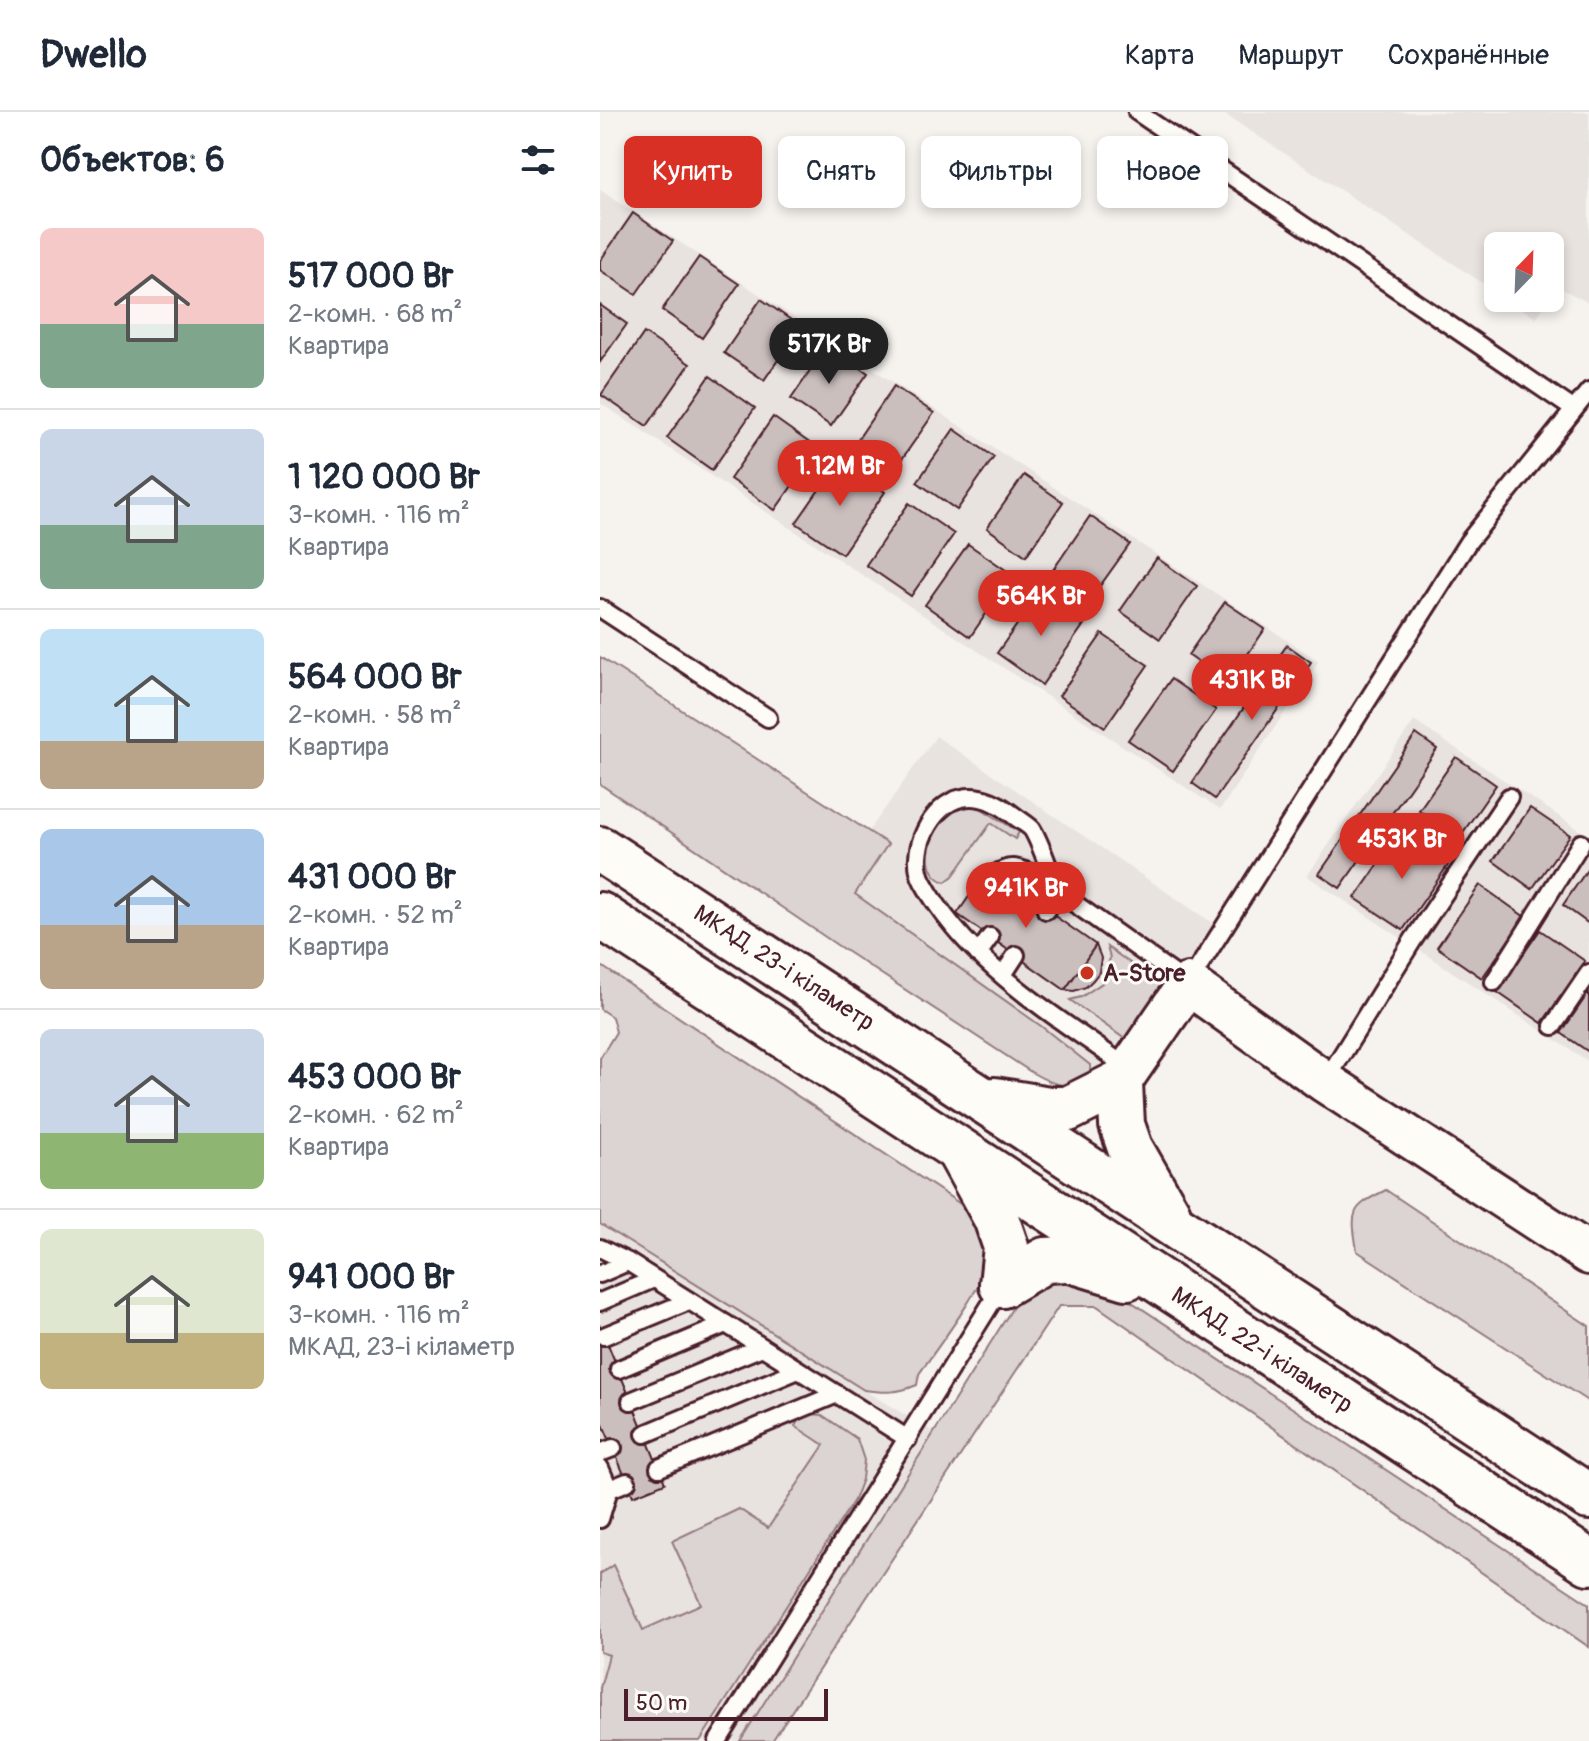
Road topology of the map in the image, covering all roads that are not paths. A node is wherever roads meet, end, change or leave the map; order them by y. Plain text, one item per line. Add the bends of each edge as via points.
1 (1137, 112) edge
2 (1589, 391) edge
3 (1573, 409) junction
4 (600, 608) edge
5 (768, 718) dead end
6 (1509, 797) dead end
7 (1581, 843) dead end
8 (600, 849) edge
9 (996, 874) dead end
10 (1033, 874) junction
11 (1058, 891) junction
12 (1021, 892) dead end
13 (1046, 910) dead end
14 (600, 915) edge
15 (990, 937) dead end
16 (978, 954) junction
17 (1016, 955) dead end
18 (1589, 973) edge
19 (1003, 975) junction
20 (1494, 982) dead end
21 (1188, 984) junction
22 (1553, 1026) dead end
23 (1125, 1076) junction
24 (1325, 1082) junction
25 (973, 1093) junction
26 (947, 1141) junction
27 (1173, 1223) junction
28 (600, 1248) edge
29 (1589, 1254) edge
30 (628, 1262) junction
31 (600, 1274) edge
32 (654, 1279) junction
33 (1002, 1285) junction
34 (1170, 1290) junction
35 (689, 1301) junction
36 (600, 1302) edge
37 (726, 1324) junction
38 (604, 1336) dead end
39 (762, 1347) junction
40 (619, 1369) dead end
41 (798, 1370) junction
42 (837, 1394) junction
43 (631, 1401) dead end
44 (645, 1434) dead end
45 (908, 1439) junction
46 (600, 1468) edge
47 (659, 1468) dead end
48 (627, 1482) dead end
49 (604, 1491) edge
50 (1589, 1497) edge
51 (600, 1519) edge
52 (1589, 1562) edge
53 (718, 1741) edge

1 - 3 lane
2 - 3 lane
3 - 21 lane via 1468,542
4 - 5 lane
6 - 24 lane
7 - 20 lane
8 - 25 highway, МКАД, 23-і кіламетр
9 - 10 lane via 1015,867
10 - 11 lane
10 - 12 lane
11 - 13 lane
11 - 16 lane via 1031,829 1000,805 979,797 943,806 922,838 921,879
11 - 21 lane
14 - 26 highway
15 - 16 lane
16 - 19 lane
17 - 19 lane
18 - 22 lane
19 - 23 lane
21 - 23 street
21 - 24 street
23 - 25 highway via 1068,1109
23 - 27 highway via 1122,1125 1146,1180
24 - 29 street
25 - 27 highway
26 - 33 highway via 996,1218 1006,1247
26 - 34 highway, МКАД, 22-і кіламетр
27 - 50 highway
28 - 30 lane
30 - 31 lane
30 - 32 lane
32 - 35 lane
32 - 36 lane
33 - 34 highway via 1045,1260 1068,1259
33 - 45 lane
34 - 52 highway, МКАД, 22-і кіламетр
35 - 37 lane
35 - 38 lane
37 - 39 lane
37 - 40 lane
39 - 41 lane
39 - 43 lane
41 - 42 lane
41 - 44 lane
42 - 45 lane
42 - 47 lane
45 - 53 lane
46 - 49 lane
48 - 49 lane
49 - 51 lane

